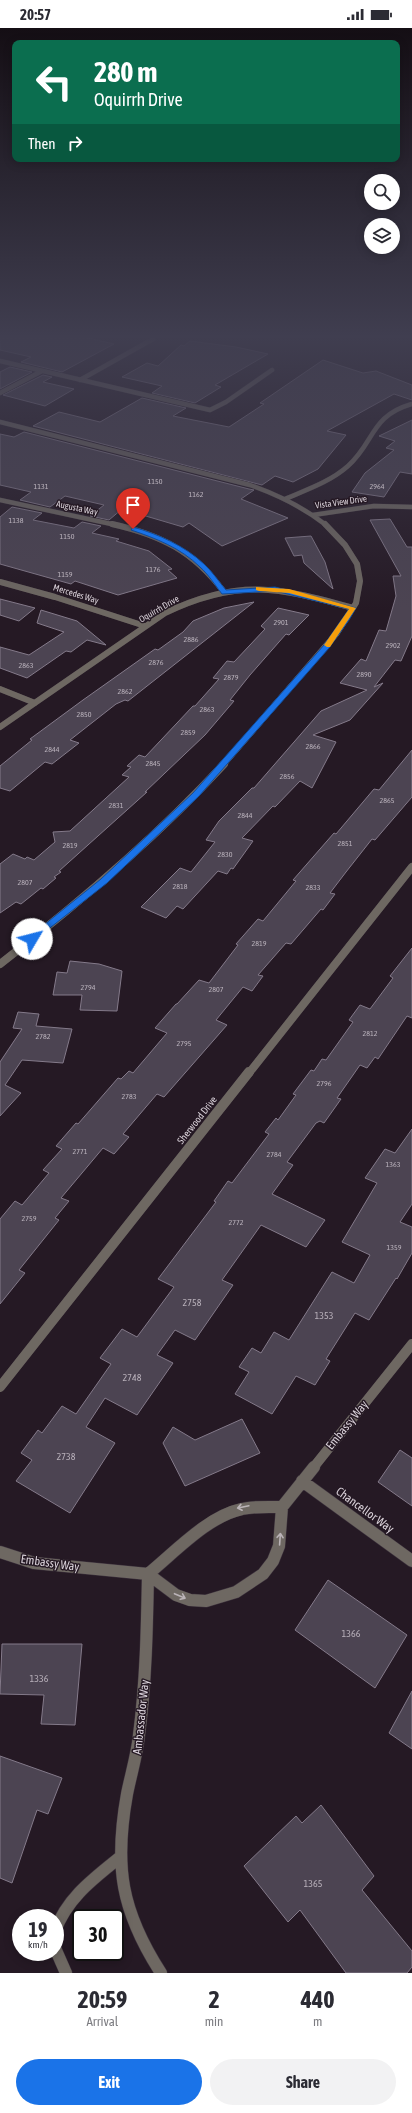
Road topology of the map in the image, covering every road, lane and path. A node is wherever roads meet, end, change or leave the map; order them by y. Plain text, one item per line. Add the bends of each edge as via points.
1 (23, 428) edge
2 (375, 428) edge
3 (285, 499) junction
4 (0, 500) edge
5 (412, 507) edge
6 (313, 515) junction
7 (0, 582) edge
8 (224, 592) junction
9 (353, 608) junction
10 (145, 626) junction
11 (0, 689) edge
12 (35, 703) junction
13 (0, 727) edge
14 (412, 867) edge
15 (0, 964) edge
16 (412, 1344) edge
17 (0, 1387) edge
18 (302, 1481) junction
19 (282, 1507) junction
20 (0, 1552) edge
21 (412, 1561) edge
22 (148, 1574) junction
23 (119, 1858) junction
24 (64, 1910) edge
25 (61, 1961) edge
26 (66, 1973) edge
27 (160, 1973) edge

1 - 3 street, Vista View Drive via 227,479
2 - 3 street via 356,457 341,471
3 - 6 street, Vista View Drive
4 - 8 street, Augusta Way via 120,526 156,537 194,558
5 - 6 street, Vista View Drive via 367,507
6 - 9 street via 342,540 356,563 361,586
7 - 10 street, Mercedes Way
8 - 9 street, Oquirrh Drive via 275,589
8 - 10 street, Oquirrh Drive via 184,604
9 - 15 street via 326,646 196,794 104,881
10 - 12 street, Oquirrh Drive
11 - 12 street
12 - 13 street, Oquirrh Drive
14 - 17 street, Sherwood Drive
16 - 18 street, Embassy Way
18 - 19 street, Embassy Way
18 - 21 street, Chancellor Way
19 -> 22 street via 250,1506 227,1512
22 -> 19 street via 176,1595 190,1600 206,1601 236,1592 263,1574 273,1561 279,1546
20 - 22 street, Embassy Way via 34,1564
22 - 23 street, Ambassador Way via 146,1675 136,1760 127,1793
23 - 24 street via 71,1899
23 - 27 street, Ambassador Way via 122,1888 129,1914 141,1944
25 - 26 street

